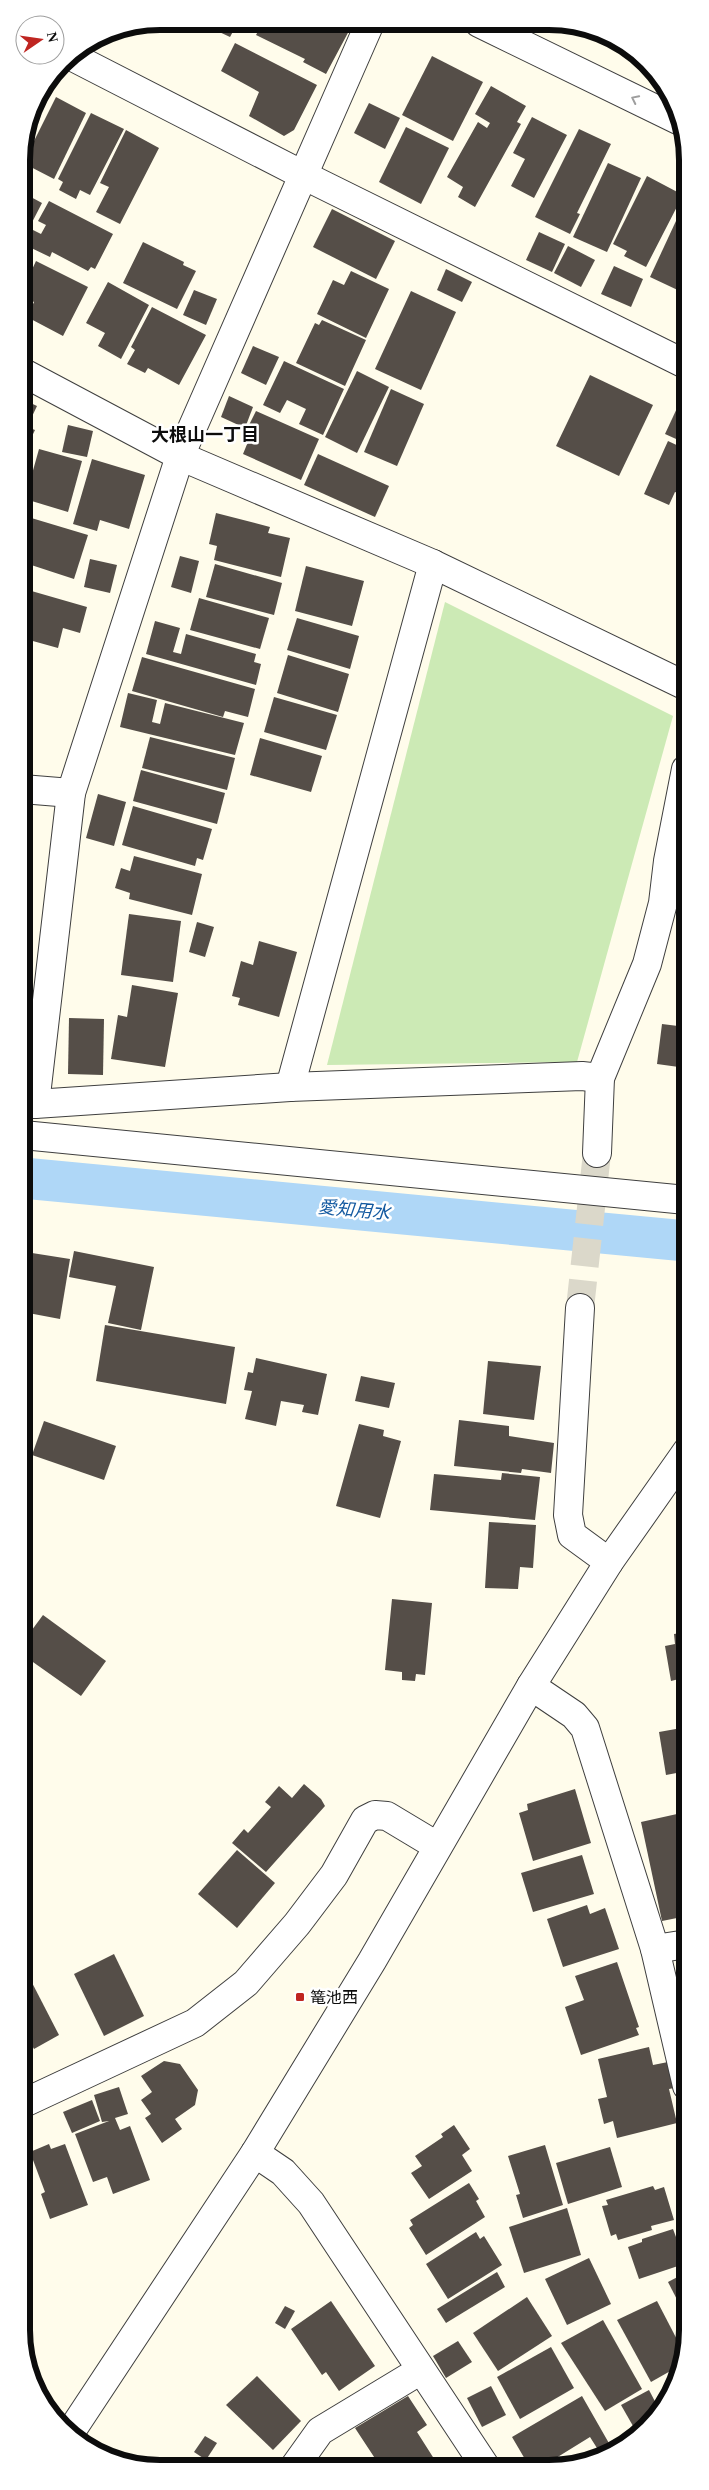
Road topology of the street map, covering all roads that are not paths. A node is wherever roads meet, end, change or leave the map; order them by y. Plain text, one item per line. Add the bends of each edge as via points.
1 (367, 30) edge
2 (493, 30) edge
3 (78, 59) edge
4 (672, 117) edge
5 (303, 174) junction
6 (679, 361) edge
7 (30, 376) edge
8 (180, 456) junction
9 (433, 564) junction
10 (679, 683) edge
11 (30, 790) edge
12 (71, 793) junction
13 (679, 805) edge
14 (600, 1078) junction
15 (290, 1087) junction
16 (30, 1096) edge
17 (30, 1103) edge
18 (30, 1136) edge
19 (597, 1153) tunnel mouth
20 (679, 1199) edge
21 (580, 1308) tunnel mouth
22 (679, 1461) edge
23 (609, 1562) junction
24 (531, 1686) junction
25 (437, 1846) junction
26 (679, 1945) edge
27 (655, 1949) junction
28 (679, 2052) edge
29 (30, 2099) edge
30 (255, 2153) junction
31 (421, 2370) junction
32 (74, 2427) edge
33 (299, 2460) edge
34 (480, 2460) edge

1 - 5 street
4 -> 2 street
3 - 5 street
5 - 6 street
5 - 8 street
7 - 8 street
8 - 9 street
8 - 12 street
9 - 10 street
9 - 15 street
11 - 12 street
12 - 16 street
13 - 14 street via 663,903 647,964
14 - 15 street via 582,1076
14 - 19 street
15 - 17 street
18 - 20 street
21 - 23 street via 568,1516 572,1535
22 - 23 street
23 - 24 street
24 - 25 street
24 - 27 street via 574,1715 585,1728
25 - 29 street via 387,1816 375,1815 366,1820 334,1875 246,1983 196,2024
25 - 30 street via 372,1961
26 - 27 street
27 - 28 street
30 - 31 street via 283,2172 311,2203
30 - 32 street
31 - 33 street via 320,2431
31 - 34 street

